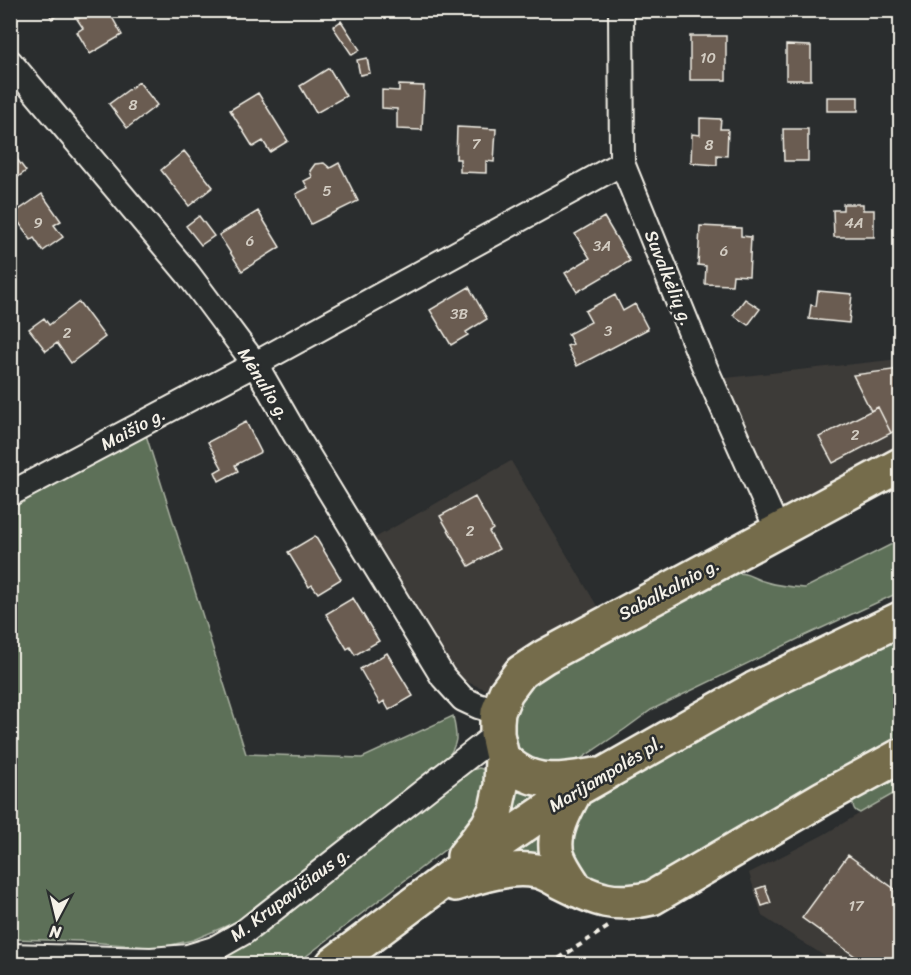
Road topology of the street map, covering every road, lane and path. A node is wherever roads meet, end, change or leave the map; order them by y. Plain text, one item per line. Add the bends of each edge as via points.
1 (621, 10) edge
2 (10, 62) edge
3 (622, 163) junction
4 (255, 364) junction
5 (900, 465) edge
6 (10, 494) edge
7 (778, 531) junction
8 (900, 619) edge
9 (499, 735) junction
10 (900, 756) edge
11 (589, 782) junction
12 (437, 886) junction
13 (577, 890) junction
14 (632, 903) junction
15 (10, 956) edge
16 (333, 964) edge
17 (550, 964) edge

1 - 3 street, Suvalkėlių g.
2 - 4 street, Mėnulio g. via 188,274
3 - 4 street, Maišio g.
3 - 7 street, Suvalkėlių g. via 703,363
4 - 6 street, Maišio g.
4 - 9 street, Mėnulio g. via 443,676 463,699 478,706
5 - 7 main road, Sabalkalnio g.
7 - 9 main road, Sabalkalnio g. via 521,672 506,692
8 - 11 main road, Marijampolės pl. via 754,689
9 - 11 main road via 517,770 536,779
9 - 12 main road via 501,786 496,809 488,825
9 - 15 street, M. Krupavičiaus g. via 244,932 214,949 188,957 151,960
10 - 14 main road via 652,898
11 - 12 main road, Marijampolės pl.
11 - 13 main road via 562,815 557,837 557,856
12 - 13 main road via 512,870 539,871
12 - 16 main road, Marijampolės pl.
13 - 14 main road via 609,902
14 - 17 path via 606,929

